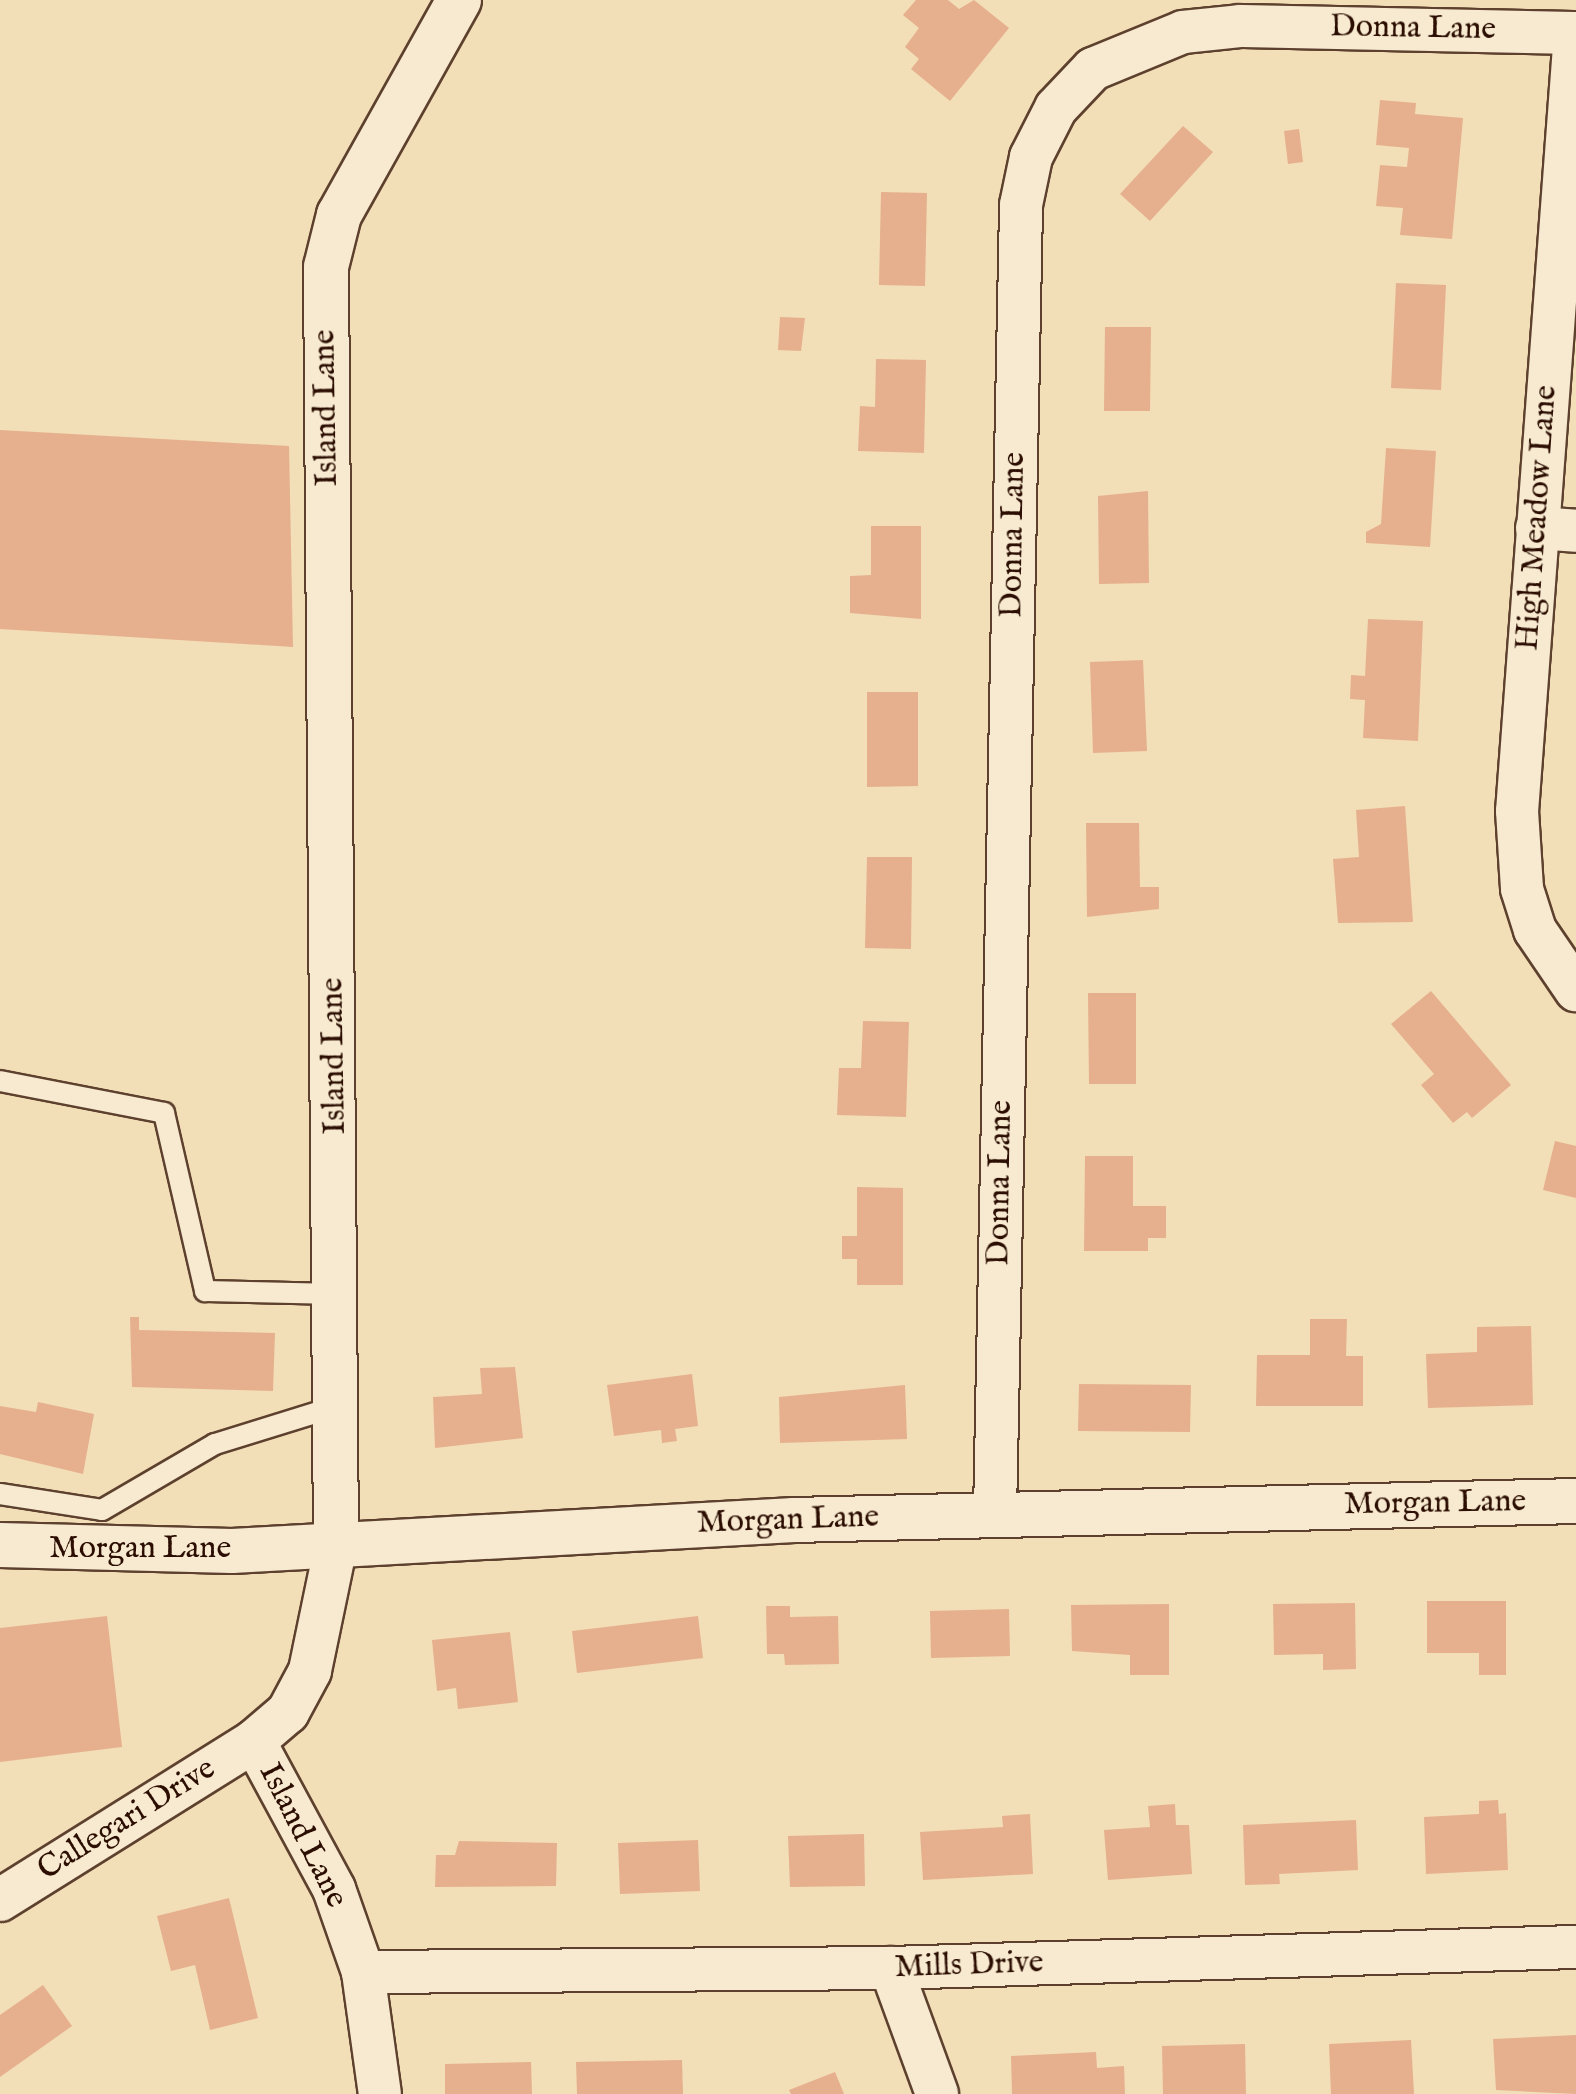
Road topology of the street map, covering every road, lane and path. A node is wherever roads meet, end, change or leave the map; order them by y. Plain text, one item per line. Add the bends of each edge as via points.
1 (459, 0) edge
2 (1576, 33) edge
3 (1557, 530) edge
4 (1576, 990) edge
5 (0, 1081) edge
6 (337, 1294) junction
7 (338, 1406) junction
8 (0, 1494) edge
9 (1576, 1501) edge
10 (995, 1514) junction
11 (0, 1545) edge
12 (336, 1545) junction
13 (254, 1741) junction
14 (0, 1900) edge
15 (1576, 1947) edge
16 (891, 1968) junction
17 (363, 1972) junction
18 (380, 2094) edge
19 (937, 2094) edge

1 - 6 street, Island Lane via 339,215 326,267
2 - 3 street, High Meadow Lane
2 - 10 street, Donna Lane via 1240,26 1183,32 1093,69 1056,108 1031,157 1021,205
3 - 4 street, High Meadow Lane via 1517,811 1522,889 1535,930
5 - 6 lane via 164,1113 205,1291
6 - 7 street, Island Lane
7 - 8 lane via 215,1444 102,1510
7 - 12 street, Island Lane
9 - 10 street, Morgan Lane
10 - 12 street, Morgan Lane
11 - 12 street, Morgan Lane via 101,1551
12 - 13 street, Island Lane via 310,1671 288,1712
13 - 14 street, Callegari Drive
13 - 17 street, Island Lane via 334,1889
15 - 16 street, Mills Drive
16 - 17 street, Mills Drive
16 - 19 street
17 - 18 street, Island Lane

